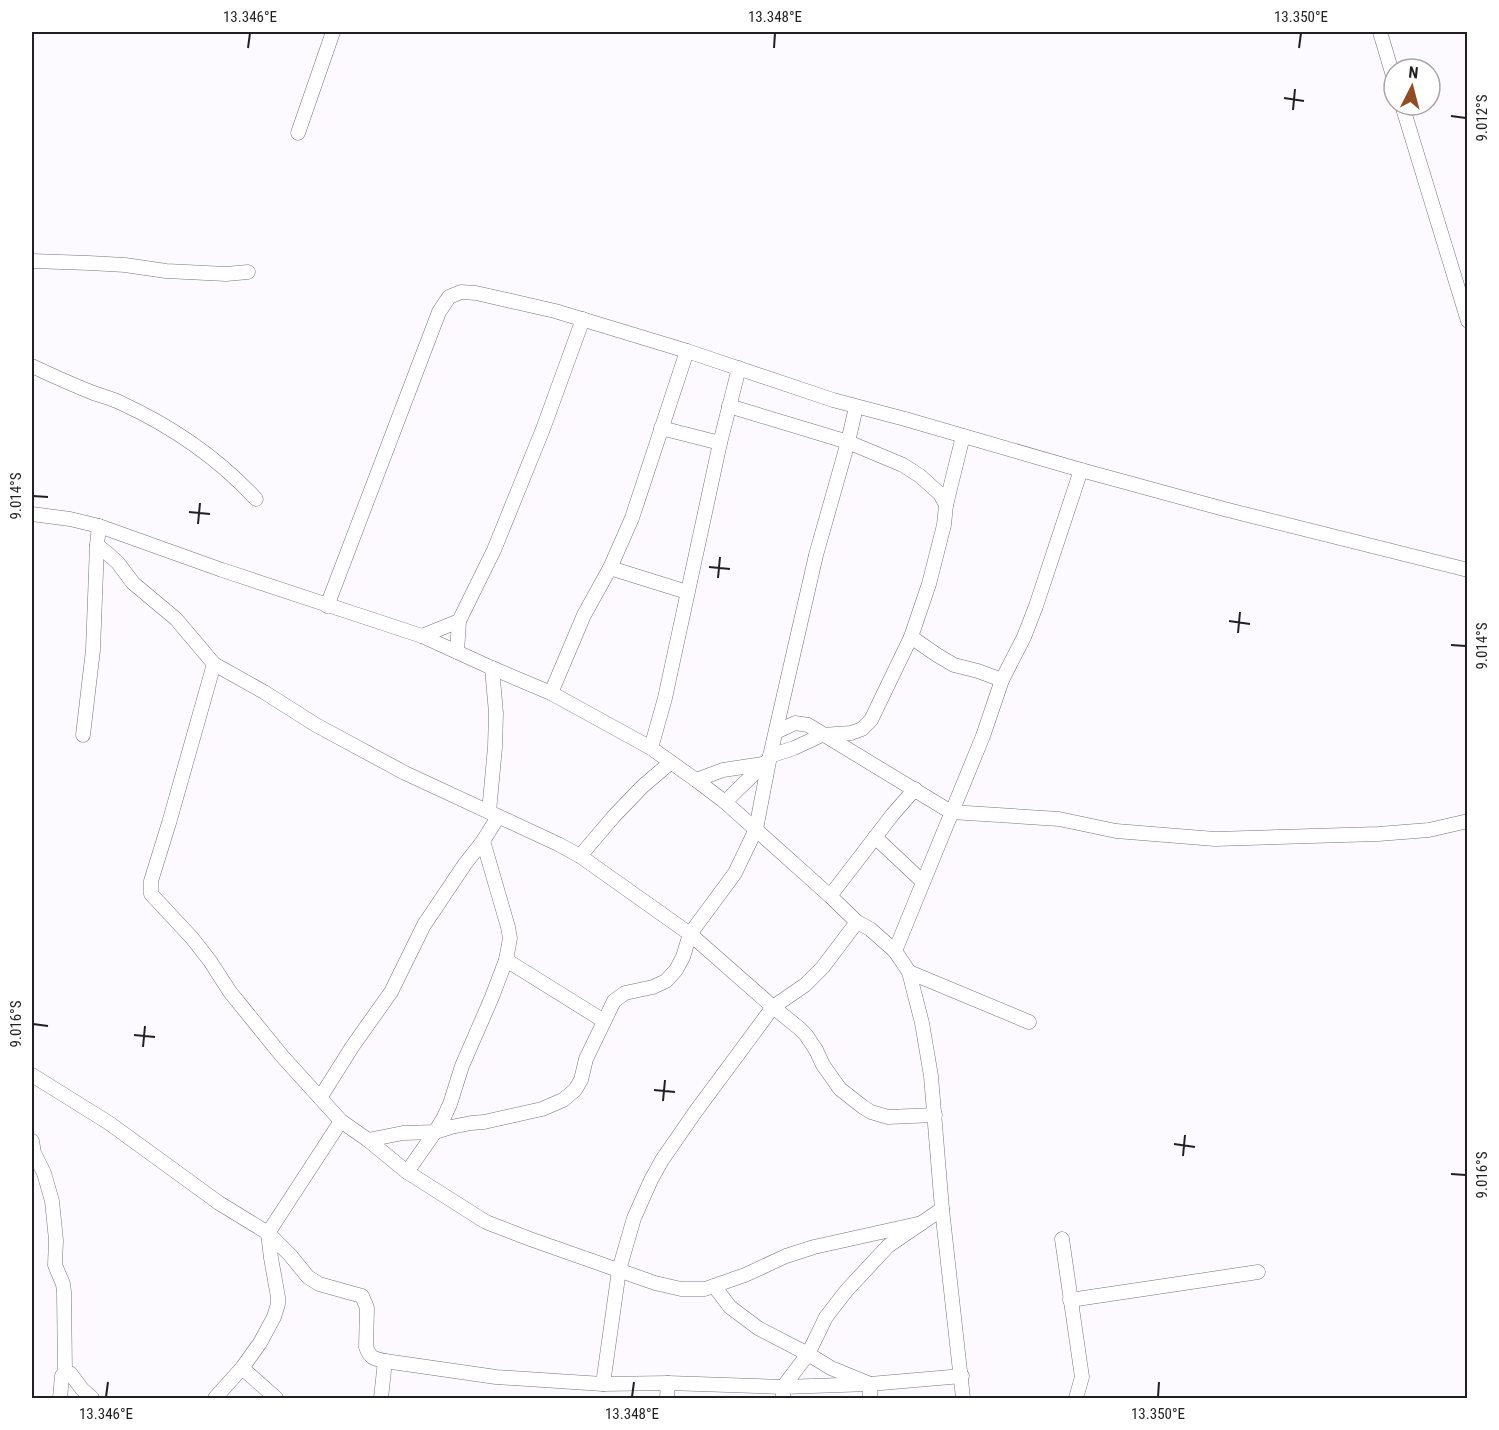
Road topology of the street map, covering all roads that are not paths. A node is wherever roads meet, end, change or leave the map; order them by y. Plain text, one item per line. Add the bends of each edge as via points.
1 (333, 32) edge
2 (1380, 32) edge
3 (1387, 57) edge
4 (1406, 117) edge
5 (298, 133) dead end
6 (32, 261) edge
7 (248, 272) dead end
8 (584, 319) junction
9 (1467, 321) edge
10 (687, 351) junction
11 (32, 366) edge
12 (739, 368) junction
13 (729, 406) junction
14 (856, 407) junction
15 (661, 428) junction
16 (963, 436) junction
17 (848, 442) junction
18 (720, 443) junction
19 (1081, 471) junction
20 (256, 499) dead end
21 (946, 505) junction
22 (32, 514) edge
23 (99, 526) junction
24 (97, 545) junction
25 (610, 568) junction
26 (1467, 570) edge
27 (687, 592) junction
28 (327, 606) junction
29 (459, 621) junction
30 (422, 636) junction
31 (911, 638) junction
32 (458, 652) junction
33 (214, 664) junction
34 (492, 668) junction
35 (1002, 680) junction
36 (551, 693) junction
37 (776, 732) junction
38 (83, 735) dead end
39 (822, 735) junction
40 (651, 748) junction
41 (768, 760) junction
42 (670, 763) junction
43 (696, 780) junction
44 (492, 787) junction
45 (915, 789) junction
46 (724, 802) junction
47 (474, 804) junction
48 (951, 812) junction
49 (494, 814) junction
50 (1467, 821) edge
51 (756, 830) junction
52 (875, 837) junction
53 (483, 841) junction
54 (580, 856) junction
55 (923, 882) junction
56 (830, 896) junction
57 (857, 922) junction
58 (690, 934) junction
59 (895, 951) junction
60 (506, 960) junction
61 (909, 972) junction
62 (773, 1007) junction
63 (604, 1021) junction
64 (1029, 1022) dead end
65 (32, 1075) edge
66 (320, 1098) junction
67 (935, 1115) junction
68 (341, 1120) junction
69 (435, 1132) junction
70 (368, 1140) junction
71 (32, 1141) edge
72 (407, 1172) junction
73 (942, 1209) junction
74 (922, 1223) junction
75 (268, 1233) junction
76 (1062, 1239) dead end
77 (619, 1270) junction
78 (1258, 1272) dead end
79 (714, 1286) junction
80 (1070, 1300) junction
81 (808, 1354) junction
82 (385, 1361) junction
83 (242, 1368) junction
84 (65, 1372) junction
85 (962, 1376) junction
86 (668, 1383) junction
87 (603, 1384) junction
88 (870, 1391) edge
89 (783, 1393) edge
90 (60, 1398) edge
91 (92, 1398) edge
92 (215, 1398) edge
93 (276, 1398) edge
94 (381, 1398) edge
95 (667, 1398) edge
96 (963, 1398) edge
97 (1076, 1398) edge

1 - 5 street
2 - 3 street
4 - 9 street
6 - 7 street via 199,273
8 - 10 street
8 - 28 street via 476,293 461,292 448,297 427,341
8 - 29 street via 498,539
10 - 12 street
10 - 15 street
11 - 20 street via 155,420 219,463
12 - 13 street
12 - 14 street
13 - 17 street
13 - 18 street
14 - 16 street
14 - 17 street
15 - 18 street
15 - 25 street via 632,518
16 - 19 street
16 - 21 street
17 - 21 street via 910,468 940,494
17 - 37 street via 816,555
18 - 27 street
19 - 26 street
19 - 35 street via 1036,606
21 - 31 street via 940,544
22 - 23 street
23 - 24 street
23 - 28 street
24 - 33 street via 133,583 176,619
24 - 38 street via 93,650
25 - 27 street
25 - 36 street via 584,615
27 - 40 street
28 - 30 street
29 - 30 street
29 - 32 street
30 - 32 street
31 - 35 street via 954,665
31 - 39 street via 871,720 851,733
32 - 34 street
33 - 47 street via 405,773
33 - 66 street via 151,881 151,894 192,938 230,992
34 - 36 street
34 - 44 street
35 - 48 street
36 - 40 street
37 - 39 street via 800,723
37 - 41 street
39 - 41 street
39 - 45 street
40 - 42 street
41 - 43 street
41 - 46 street
41 - 51 street
42 - 43 street
42 - 54 street via 622,807
43 - 46 street
44 - 47 street
44 - 49 street
45 - 48 street
45 - 52 street
46 - 51 street
47 - 49 street
48 - 50 street via 1069,820 1116,831 1215,839 1378,834 1429,830
48 - 55 street
49 - 53 street
49 - 54 street
51 - 56 street
51 - 58 street via 735,873
52 - 55 street
52 - 56 street
53 - 60 street via 510,938
53 - 66 street via 424,925 391,992
54 - 58 street
55 - 59 street
56 - 57 street
57 - 59 street
57 - 62 street via 823,967
58 - 62 street
58 - 63 street via 683,957 666,981 625,993 614,1001
59 - 61 street
60 - 63 street
60 - 69 street via 450,1104
61 - 64 street
61 - 67 street via 922,1023
62 - 67 street via 806,1035 834,1082 863,1107 888,1117
62 - 77 street via 662,1160 634,1218
63 - 69 street via 581,1080 563,1100 542,1109
65 - 75 street via 110,1123 219,1203
66 - 68 street
67 - 73 street
68 - 70 street
68 - 75 street
69 - 70 street
69 - 72 street
70 - 72 street
71 - 84 street via 52,1202 55,1265 64,1292
72 - 77 street via 486,1221
73 - 74 street
73 - 85 street
74 - 79 street via 814,1247
74 - 81 street via 888,1246 848,1290 825,1317
75 - 82 street via 308,1277 362,1296 367,1308 368,1353
75 - 83 street via 278,1304 260,1343
76 - 80 street
77 - 79 street via 681,1289
77 - 87 street
78 - 80 street
79 - 81 street via 730,1306 758,1328
80 - 97 street via 1082,1377
81 - 88 street
81 - 89 street
82 - 87 street via 496,1377
82 - 94 street
83 - 92 street
83 - 93 street
84 - 90 street
84 - 91 street
85 - 88 street
85 - 96 street
86 - 87 street
86 - 89 street
86 - 95 street
88 - 89 street

